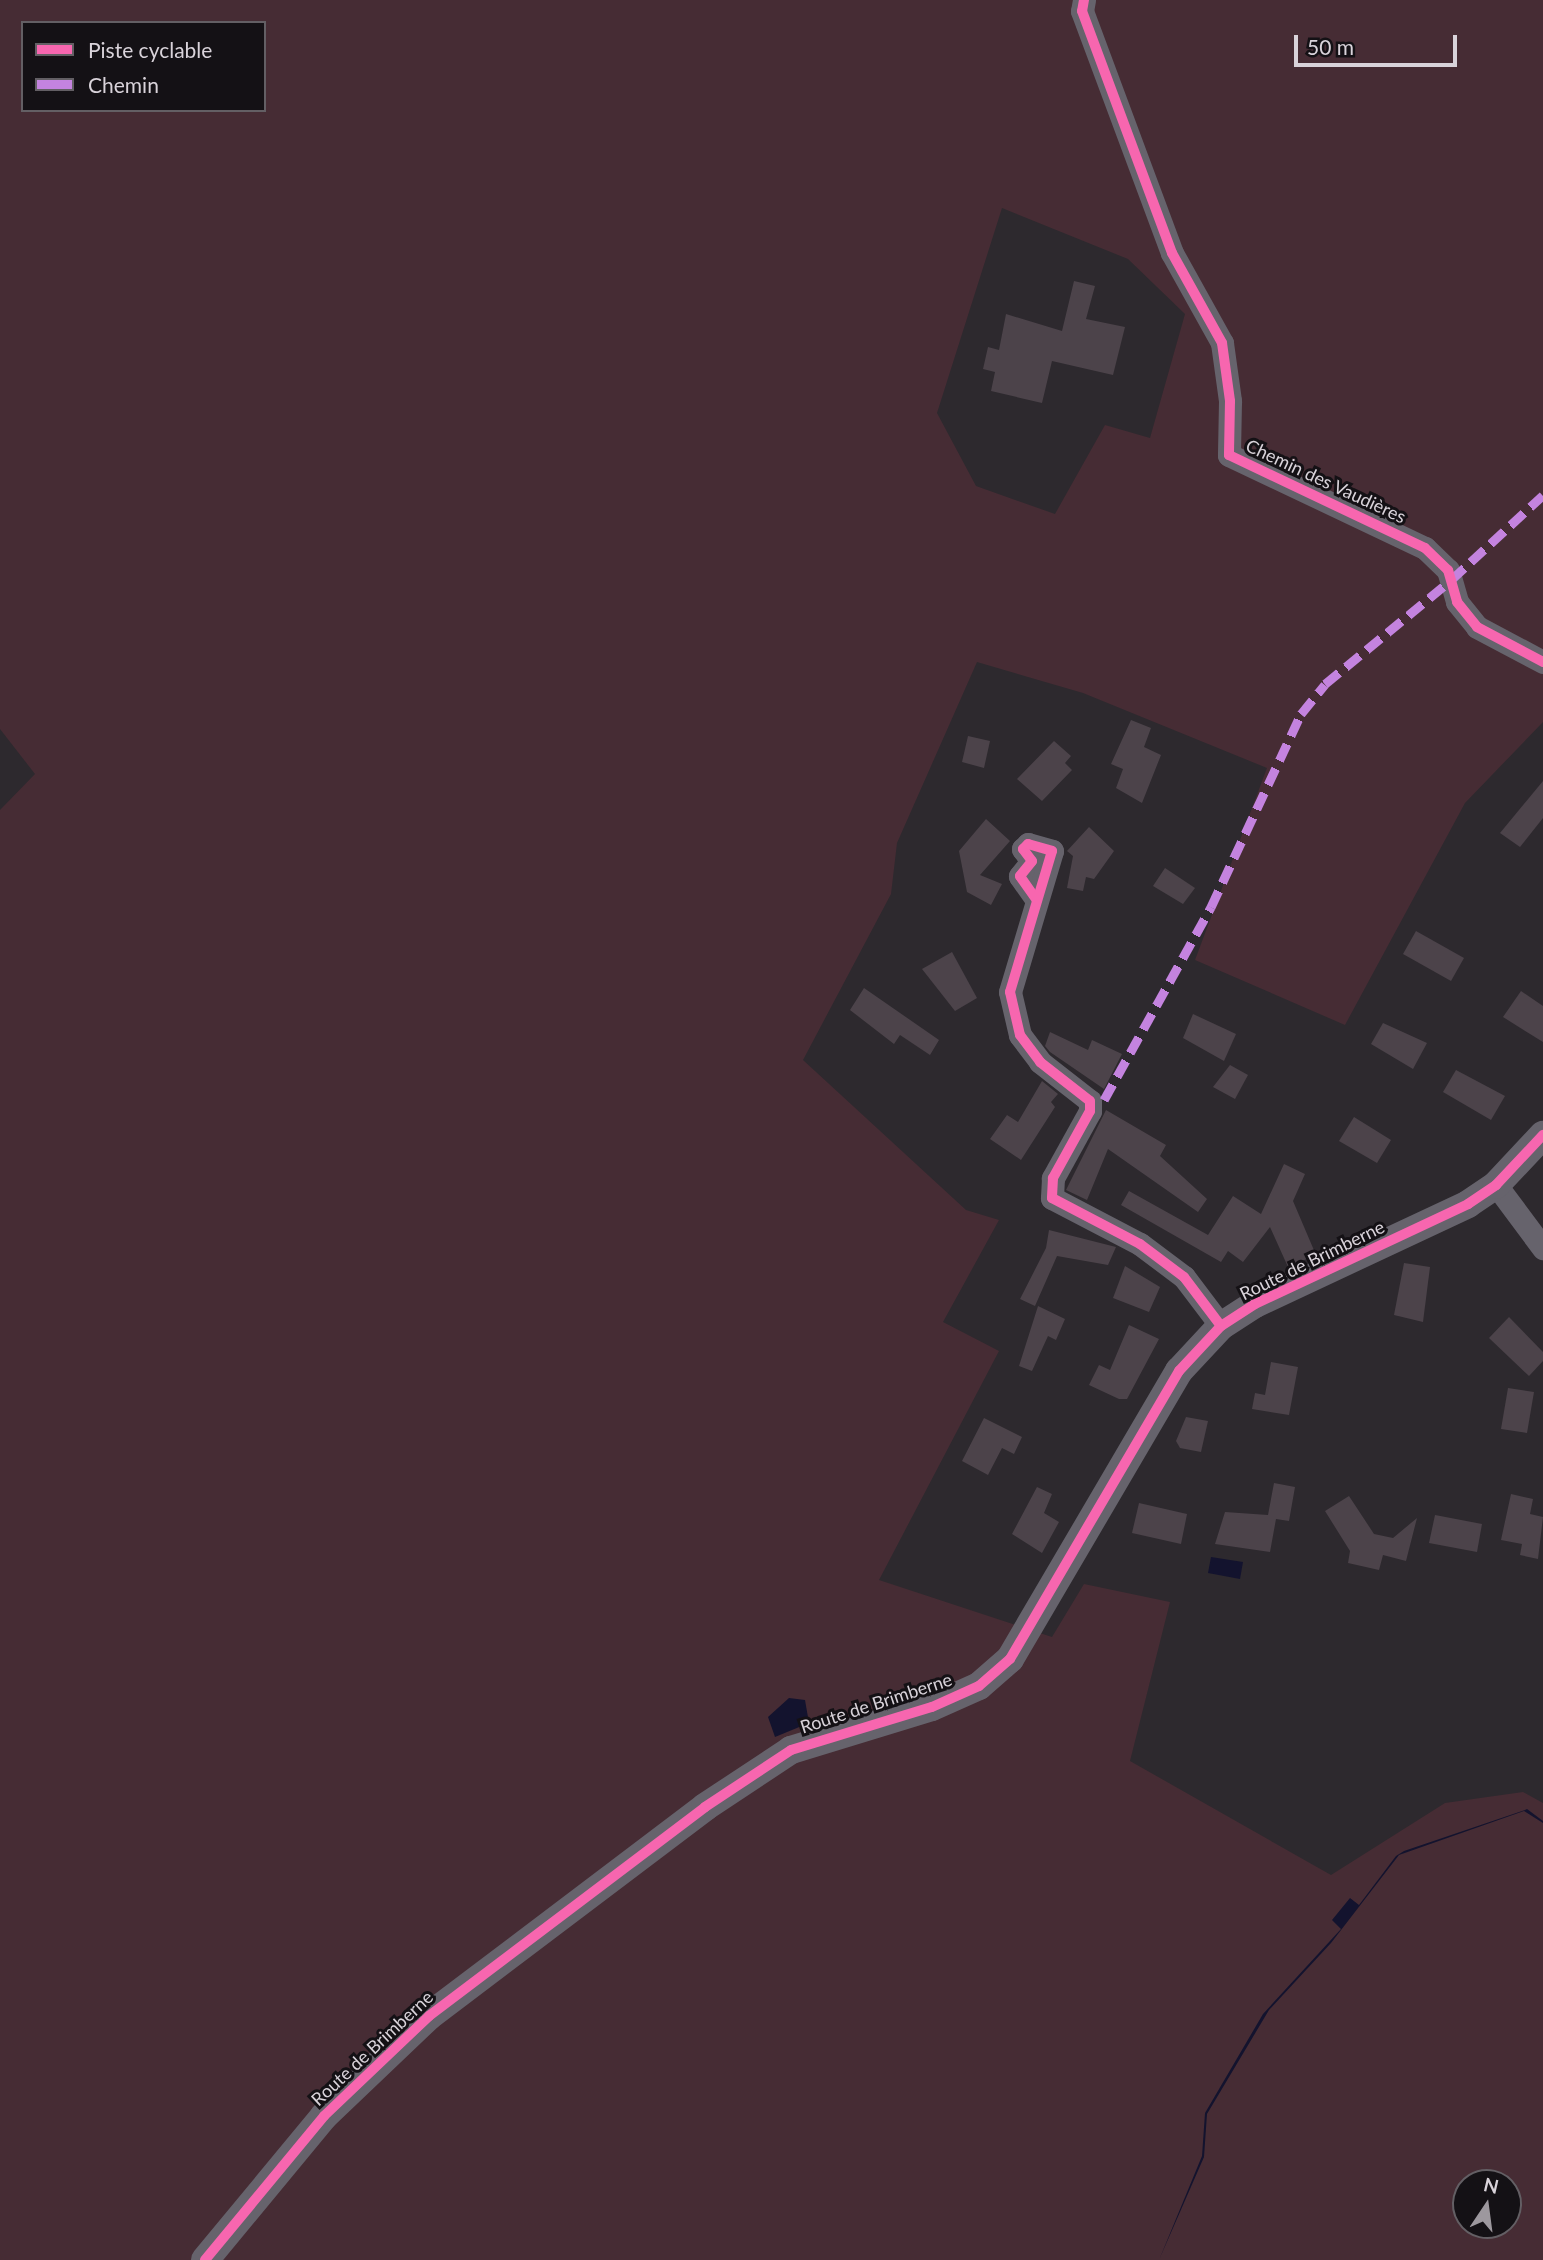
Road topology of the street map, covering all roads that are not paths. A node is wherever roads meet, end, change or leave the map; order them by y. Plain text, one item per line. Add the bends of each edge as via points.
1 (1084, 0) edge
2 (1543, 662) edge
3 (1036, 899) dead end
4 (1543, 1135) edge
5 (1496, 1185) junction
6 (1543, 1248) edge
7 (1221, 1326) junction
8 (205, 2260) edge

1 - 2 street, Chemin des Vaudières via 1082,11 1172,253 1222,343 1230,401 1229,455 1426,548 1448,570 1457,603 1477,626
3 - 7 street via 1010,992 1020,1035 1040,1062 1090,1101 1090,1111 1053,1178 1052,1198 1140,1244 1184,1276
4 - 5 street, Route de Brimberne
5 - 6 street
5 - 7 street, Route de Brimberne
7 - 8 street, Route de Brimberne via 1179,1371 1010,1659 979,1686 932,1707 791,1750 705,1807 429,2016 324,2116

